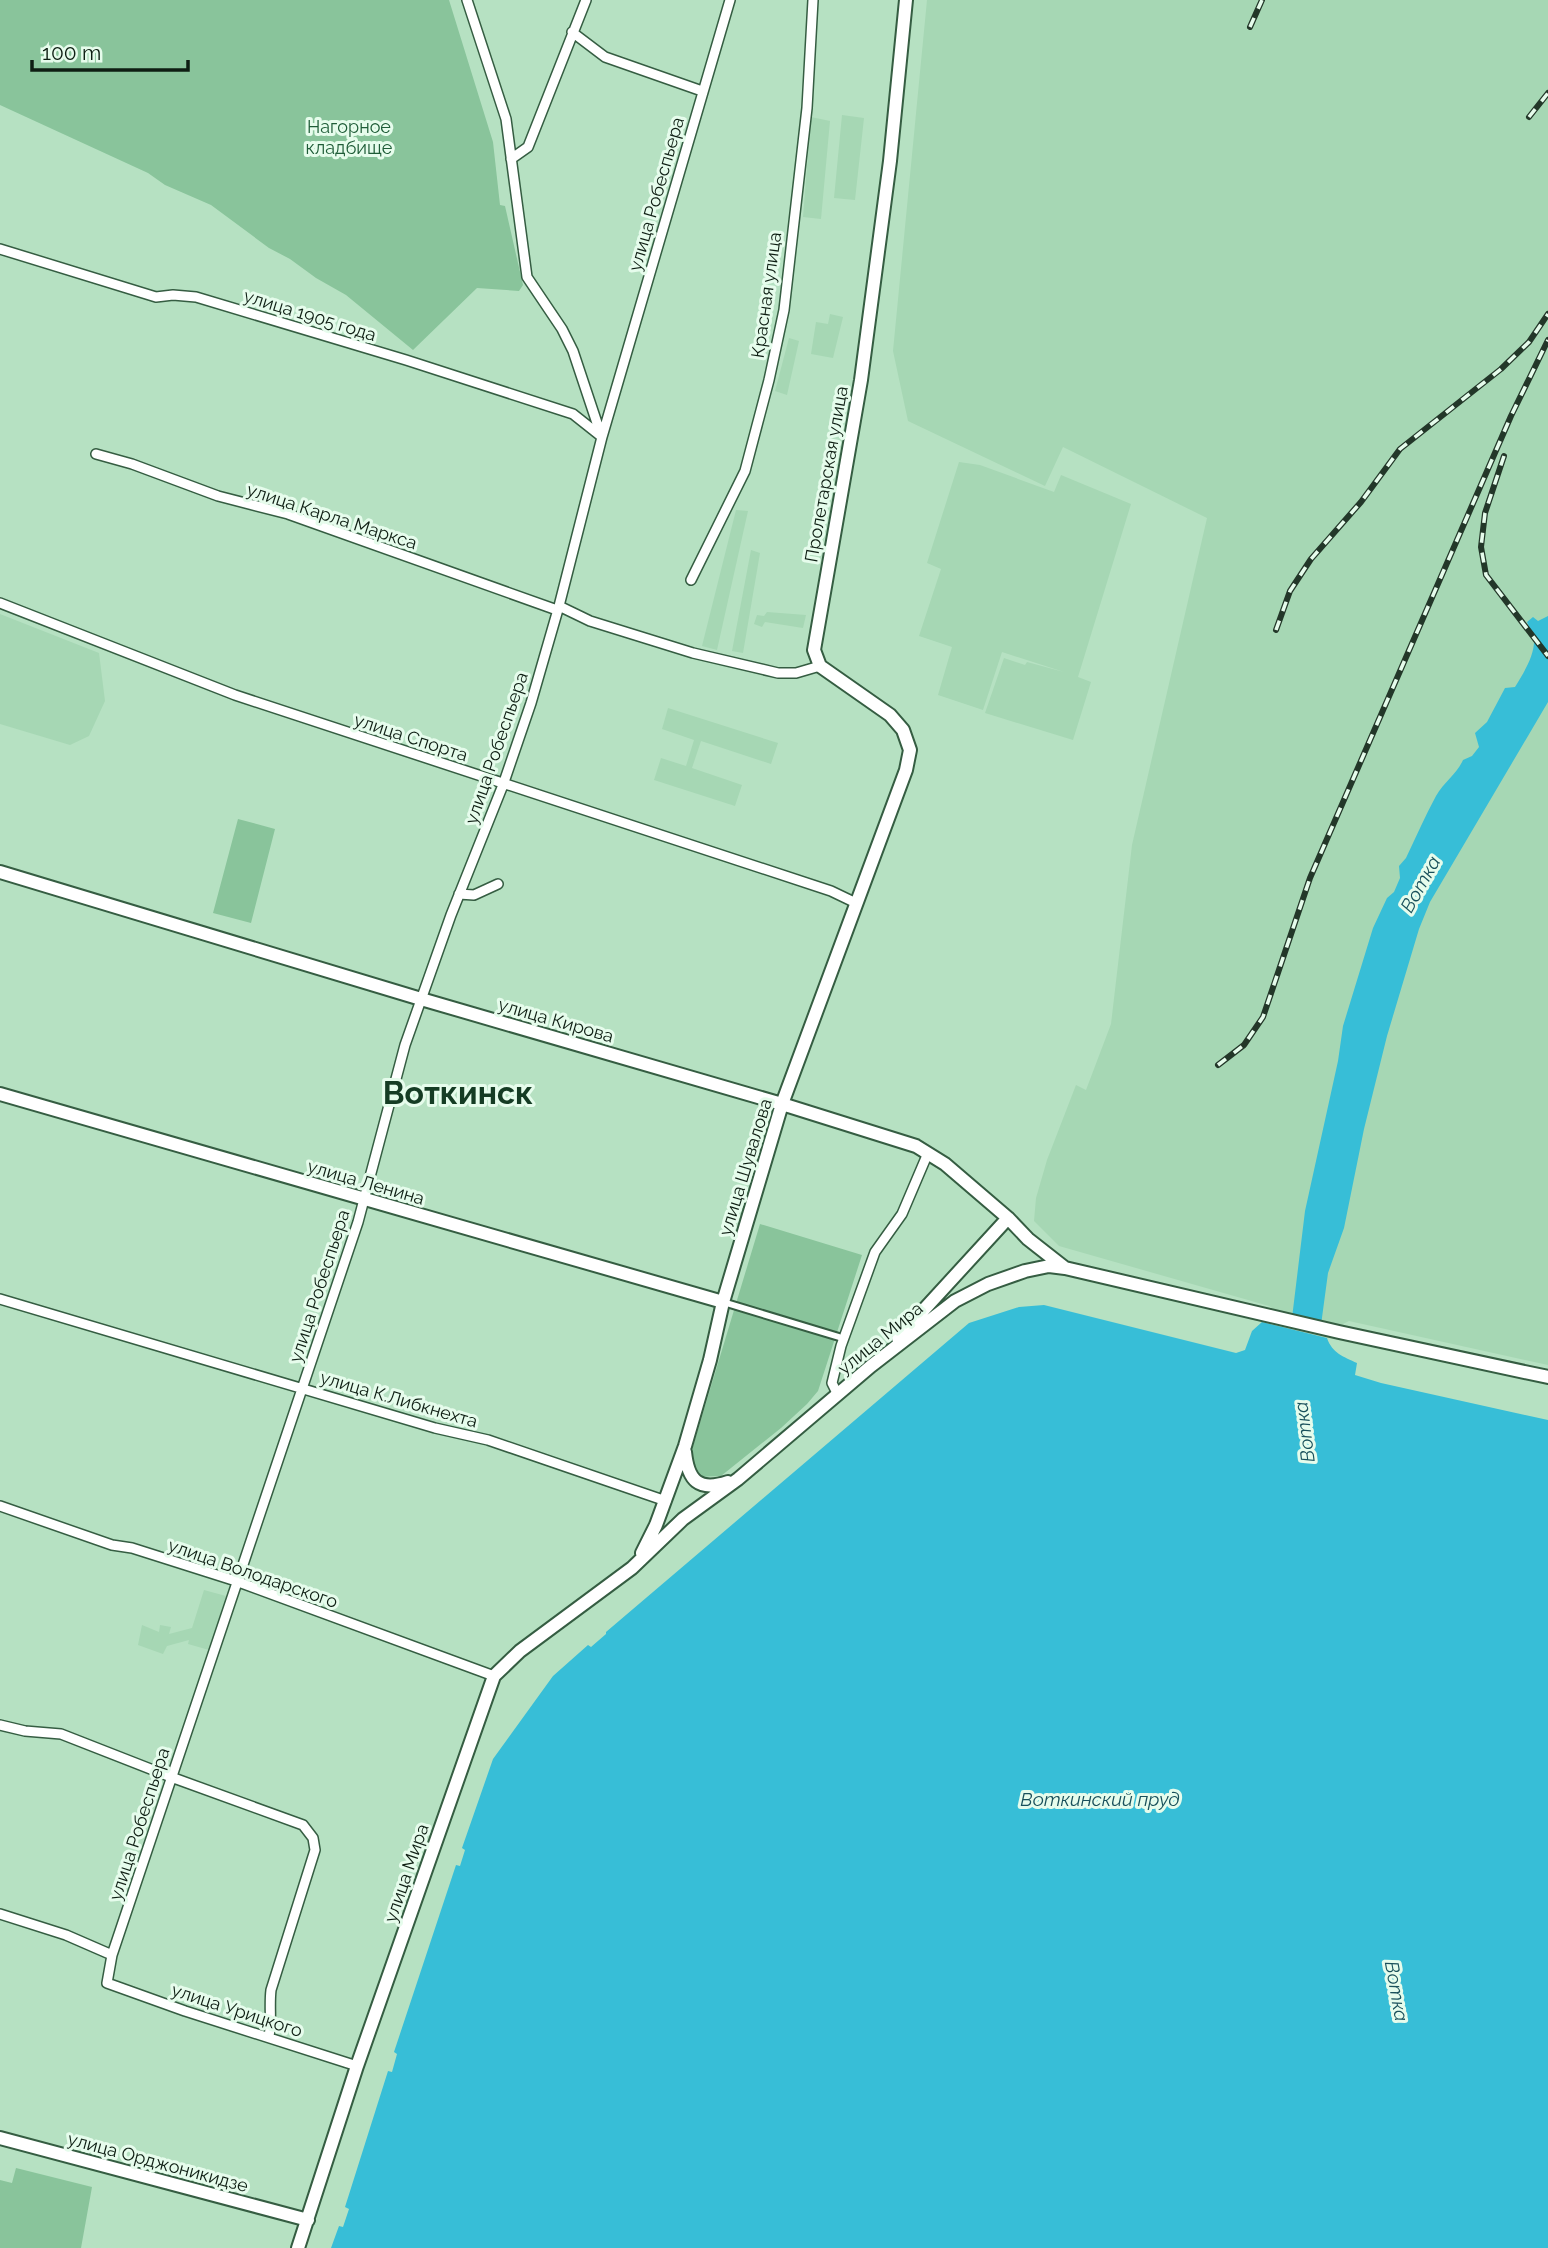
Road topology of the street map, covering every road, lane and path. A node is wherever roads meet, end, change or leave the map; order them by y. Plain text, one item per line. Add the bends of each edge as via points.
1 (467, 0) edge
2 (586, 0) edge
3 (730, 0) edge
4 (814, 0) edge
5 (906, 0) edge
6 (572, 32) junction
7 (702, 91) junction
8 (511, 159) junction
9 (0, 249) edge
10 (602, 437) junction
11 (96, 454) dead end
12 (691, 580) dead end
13 (0, 603) edge
14 (558, 608) junction
15 (820, 666) junction
16 (503, 785) junction
17 (0, 872) edge
18 (498, 884) dead end
19 (459, 894) junction
20 (856, 903) junction
21 (421, 999) junction
22 (0, 1094) edge
23 (782, 1104) junction
24 (928, 1153) junction
25 (364, 1199) junction
26 (1009, 1218) junction
27 (1065, 1268) junction
28 (0, 1299) edge
29 (723, 1302) junction
30 (839, 1337) dead end
31 (871, 1366) junction
32 (1548, 1377) edge
33 (302, 1388) junction
34 (838, 1395) junction
35 (685, 1446) junction
36 (738, 1479) junction
37 (666, 1501) junction
38 (0, 1506) edge
39 (632, 1568) junction
40 (236, 1581) junction
41 (494, 1676) junction
42 (0, 1725) edge
43 (171, 1777) junction
44 (0, 1914) edge
45 (112, 1955) junction
46 (107, 1983) joint
47 (269, 2036) junction
48 (357, 2066) junction
49 (0, 2138) edge
50 (308, 2220) junction
51 (298, 2248) edge

1 - 8 street via 506,119
2 - 6 street
3 - 7 street, улица Робеспьера
4 - 12 street, Красная улица via 807,108 772,368 745,471
5 - 15 main road, Пролетарская улица via 861,380 814,645
6 - 7 street via 605,57
6 - 8 street via 528,147
7 - 10 street, улица Робеспьера
8 - 10 street via 527,277 573,351
9 - 10 street, улица 1905 года via 156,298 196,297 406,360 573,414
10 - 14 street, улица Робеспьера
11 - 14 street, улица Карла Маркса via 218,496 288,514
13 - 16 street, улица Спорта via 235,695
14 - 15 street, улица Карла Маркса via 693,653 778,673
14 - 16 street, улица Робеспьера
15 - 20 main road via 890,715 903,730 910,750
16 - 19 street, улица Робеспьера
16 - 20 street, улица Спорта
17 - 21 main road, улица Кирова
18 - 19 street via 474,895
19 - 21 street, улица Робеспьера
20 - 23 main road, улица Шувалова
21 - 23 main road, улица Кирова
21 - 25 street, улица Робеспьера
22 - 25 main road, улица Ленина
23 - 24 main road, улица Кирова
23 - 29 main road, улица Шувалова
24 - 26 main road, улица Кирова
24 - 34 street via 902,1214 875,1252 841,1346 832,1383
25 - 29 main road, улица Ленина
25 - 33 street, улица Робеспьера
26 - 27 main road, улица Кирова
26 - 31 main road
27 - 31 main road, улица Мира via 1025,1271 971,1292
27 - 32 main road
28 - 33 street, улица К.Либкнехта
29 - 30 street
29 - 35 main road, улица Шувалова
31 - 34 main road, улица Мира
33 - 37 street, улица К.Либкнехта via 488,1440
33 - 40 street, улица Робеспьера
34 - 36 main road, улица Мира
35 - 36 main road via 687,1469 698,1484 719,1485
35 - 37 main road, улица Мира
36 - 39 main road, улица Мира via 683,1519
37 - 39 main road, улица Мира
38 - 40 street, улица Володарского
39 - 41 main road, улица Мира via 520,1651
40 - 41 street, улица Володарского
40 - 43 street, улица Робеспьера
41 - 48 main road, улица Мира
42 - 43 street via 61,1734
43 - 45 street, улица Робеспьера
43 - 47 street via 293,1819 313,1838 313,1860 271,1990
44 - 45 street
45 - 46 street, улица Робеспьера
46 - 47 street, улица Урицкого
47 - 48 street, улица Урицкого
48 - 50 main road, улица Мира
49 - 50 main road, улица Орджоникидзе
50 - 51 main road, улица Мира

